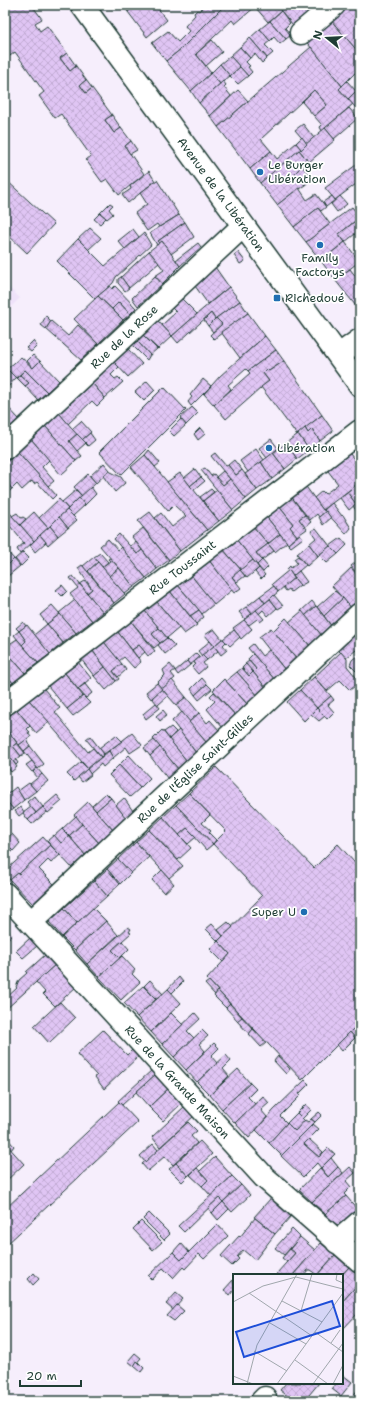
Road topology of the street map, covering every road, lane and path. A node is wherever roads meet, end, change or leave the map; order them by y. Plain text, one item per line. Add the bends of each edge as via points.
1 (82, 5) edge
2 (334, 5) edge
3 (301, 33) dead end
4 (243, 226) junction
5 (360, 340) edge
6 (339, 356) junction
7 (360, 385) edge
8 (360, 431) edge
9 (5, 448) edge
10 (360, 614) edge
11 (5, 704) edge
12 (5, 894) edge
13 (31, 922) junction
14 (360, 1222) edge
15 (337, 1242) junction
16 (360, 1261) edge

1 - 4 street, Avenue de la Libération
2 - 3 street
4 - 6 street, Avenue de la Libération
4 - 9 street, Rue de la Rose
5 - 6 street
6 - 7 street, Avenue de la Libération
8 - 11 street, Rue Toussaint
10 - 13 street, Rue de l'Église Saint-Gilles
12 - 13 street, Rue de la Grande Maison
13 - 15 street, Rue de la Grande Maison via 264,1177
14 - 15 street
15 - 16 street, Rue de la Grande Maison

